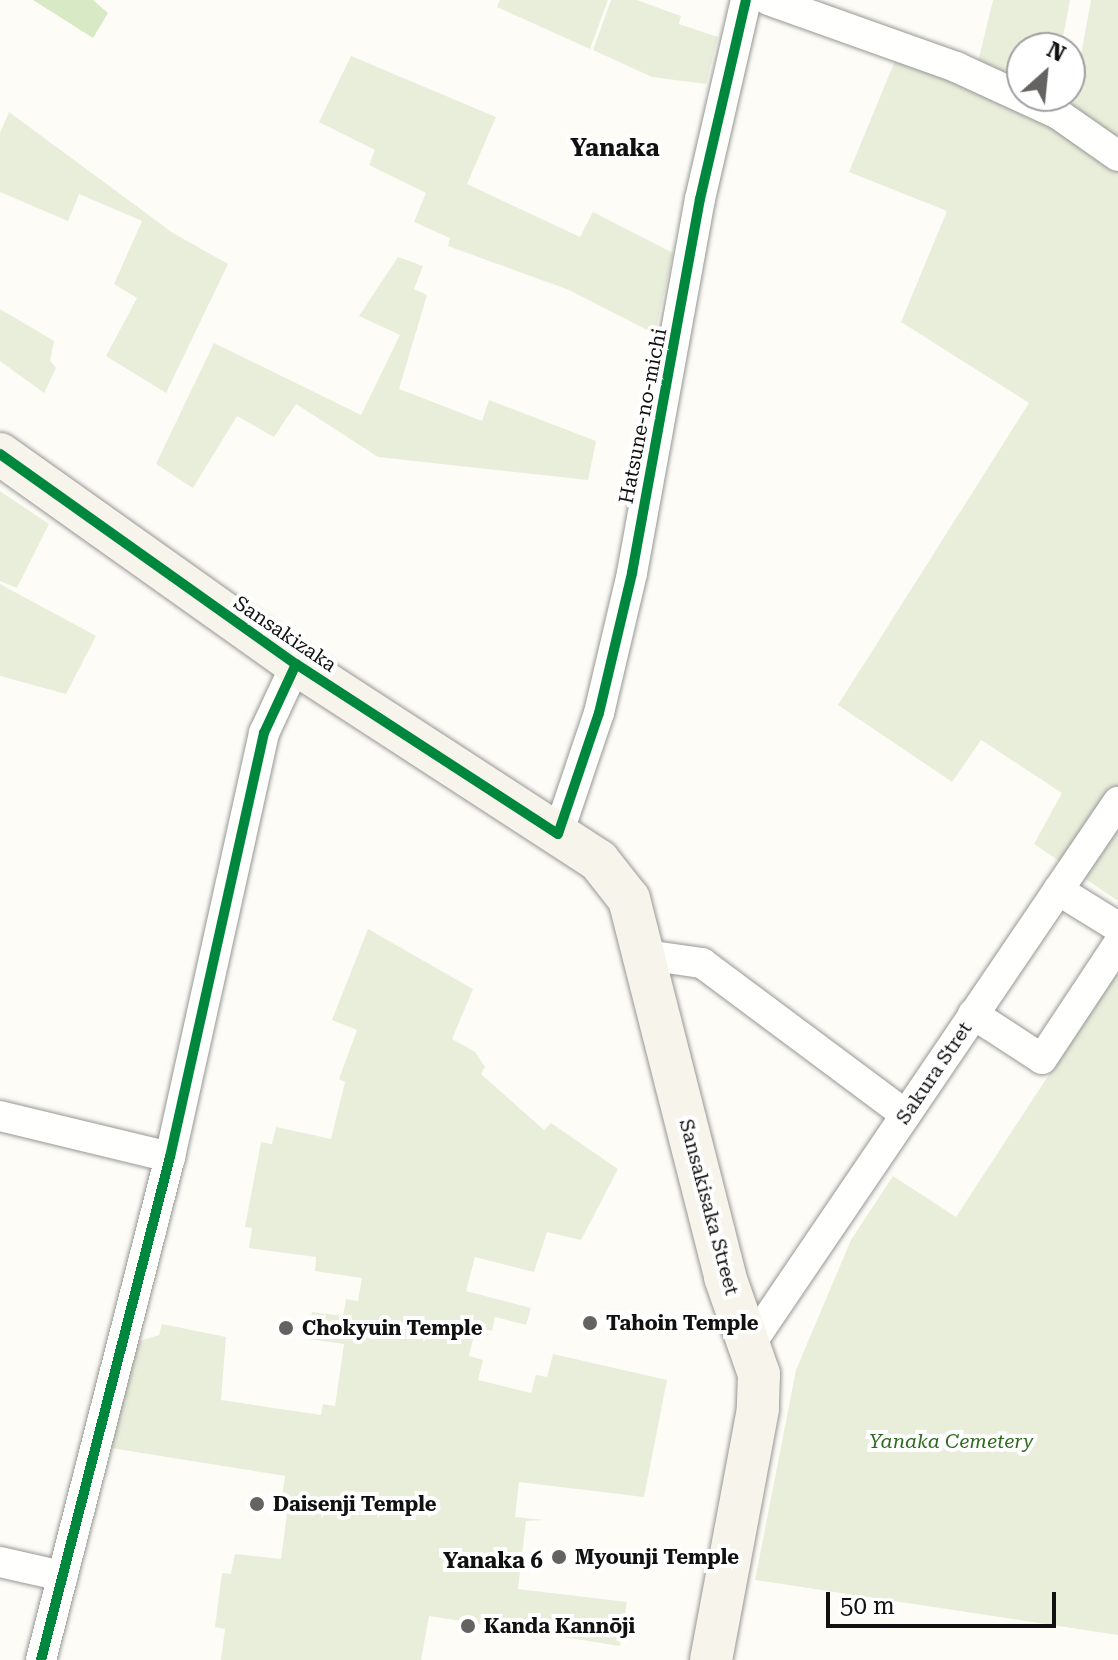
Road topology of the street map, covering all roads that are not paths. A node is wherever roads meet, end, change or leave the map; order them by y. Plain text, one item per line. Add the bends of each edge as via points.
1 (746, 0) edge
2 (768, 0) edge
3 (1118, 156) edge
4 (0, 454) edge
5 (296, 664) junction
6 (1118, 802) edge
7 (558, 834) junction
8 (1058, 890) junction
9 (1118, 927) edge
10 (1118, 944) edge
11 (646, 955) junction
12 (973, 1014) junction
13 (906, 1115) junction
14 (0, 1116) edge
15 (170, 1157) junction
16 (751, 1343) junction
17 (0, 1562) edge
18 (62, 1576) junction
19 (41, 1660) edge
20 (711, 1660) edge

1 - 7 street, Hatsune-no-michi via 700,199 632,573 599,713
2 - 3 street via 947,63 1058,114
4 - 5 main road, Sansakizaka
5 - 7 main road, Sansakizaka
5 - 15 street via 264,733
6 - 8 street, Sakura Stret
7 - 11 main road, Sansakisaka Street via 618,880
8 - 9 street
8 - 12 street, Sakura Stret
10 - 12 street via 1042,1059
11 - 13 street via 702,963
11 - 16 main road, Sansakisaka Street via 725,1277
12 - 13 street, Sakura Stret
13 - 16 street, Sakura Stret
14 - 15 street
15 - 18 street
16 - 20 main road, Sansakisaka Street via 759,1374 758,1409
17 - 18 street
18 - 19 street

